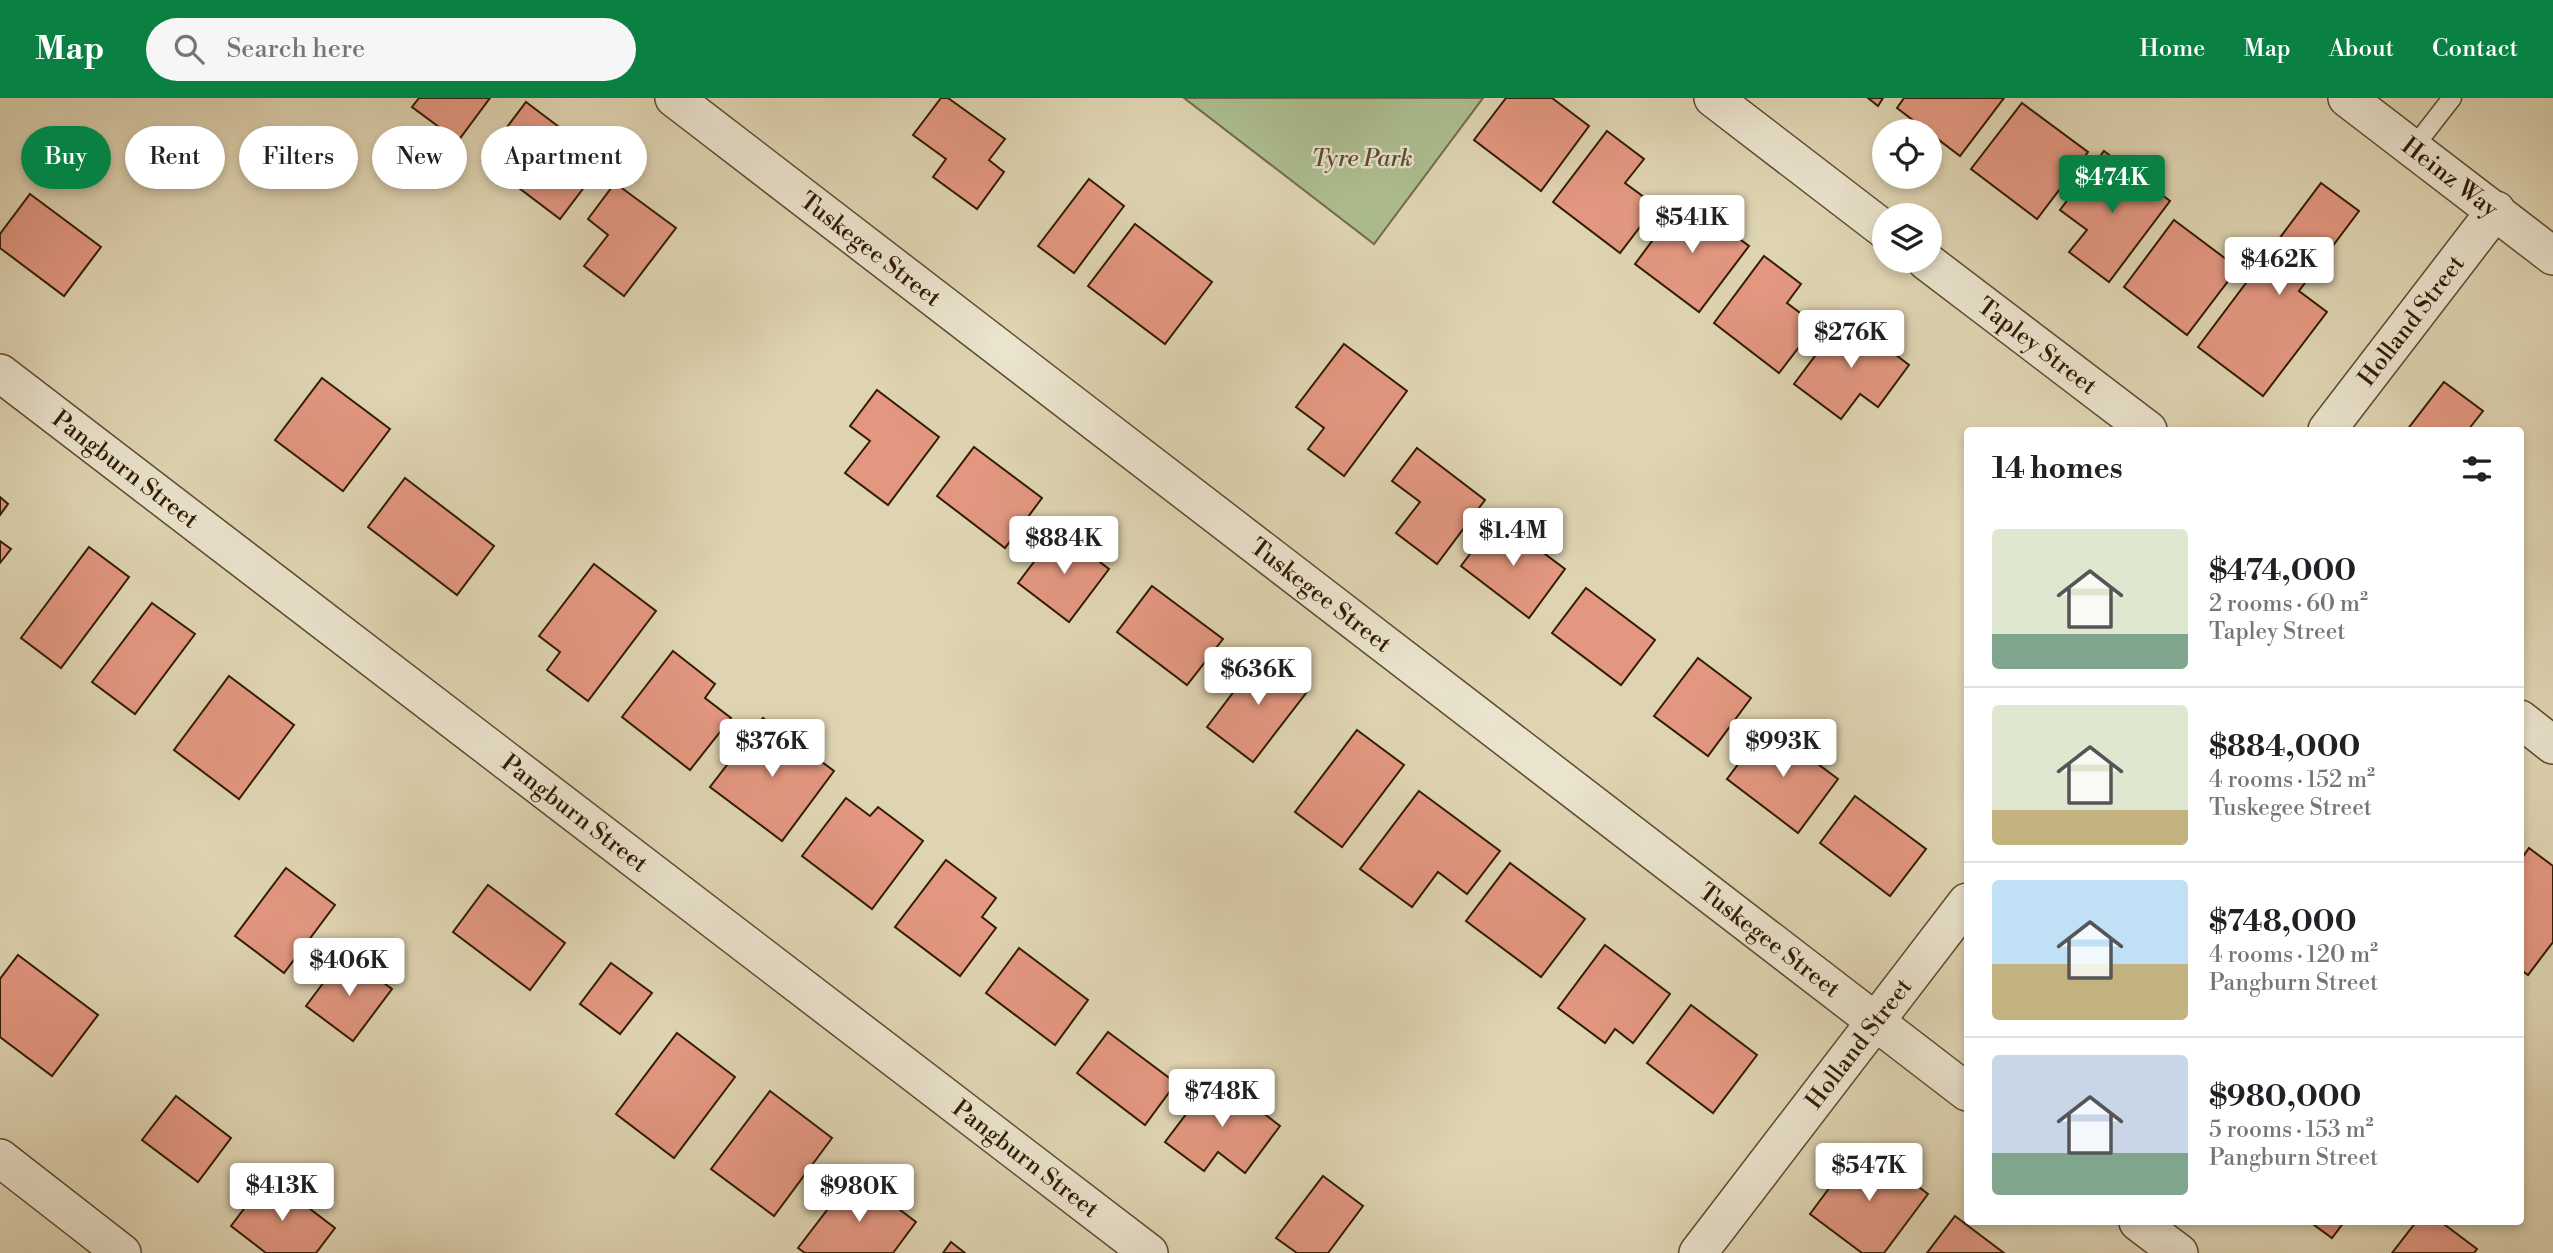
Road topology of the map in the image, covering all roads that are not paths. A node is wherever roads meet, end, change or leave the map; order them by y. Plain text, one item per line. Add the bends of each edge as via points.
1 (674, 98) edge
2 (1713, 98) edge
3 (2347, 98) edge
4 (2452, 98) edge
5 (2413, 148) junction
6 (2496, 210) junction
7 (1872, 220) edge
8 (2553, 256) edge
9 (1942, 273) edge
10 (0, 373) edge
11 (2144, 427) edge
12 (2329, 427) edge
13 (2524, 722) edge
14 (2553, 745) edge
15 (1964, 906) edge
16 (1875, 1022) junction
17 (1964, 1090) edge
18 (0, 1158) edge
19 (2142, 1225) edge
20 (122, 1253) edge
21 (1149, 1253) edge
22 (1698, 1253) edge
23 (2179, 1253) edge

1 - 16 street, Tuskegee Street
2 - 7 street
3 - 5 street, Heinz Way
4 - 5 lane
5 - 6 street, Heinz Way
6 - 8 street, Heinz Way
6 - 12 street, Holland Street
9 - 11 street, Tapley Street
10 - 21 street, Pangburn Street
13 - 14 street
15 - 16 street, Holland Street
16 - 17 street, Tuskegee Street
16 - 22 street, Holland Street
18 - 20 street
19 - 23 street

